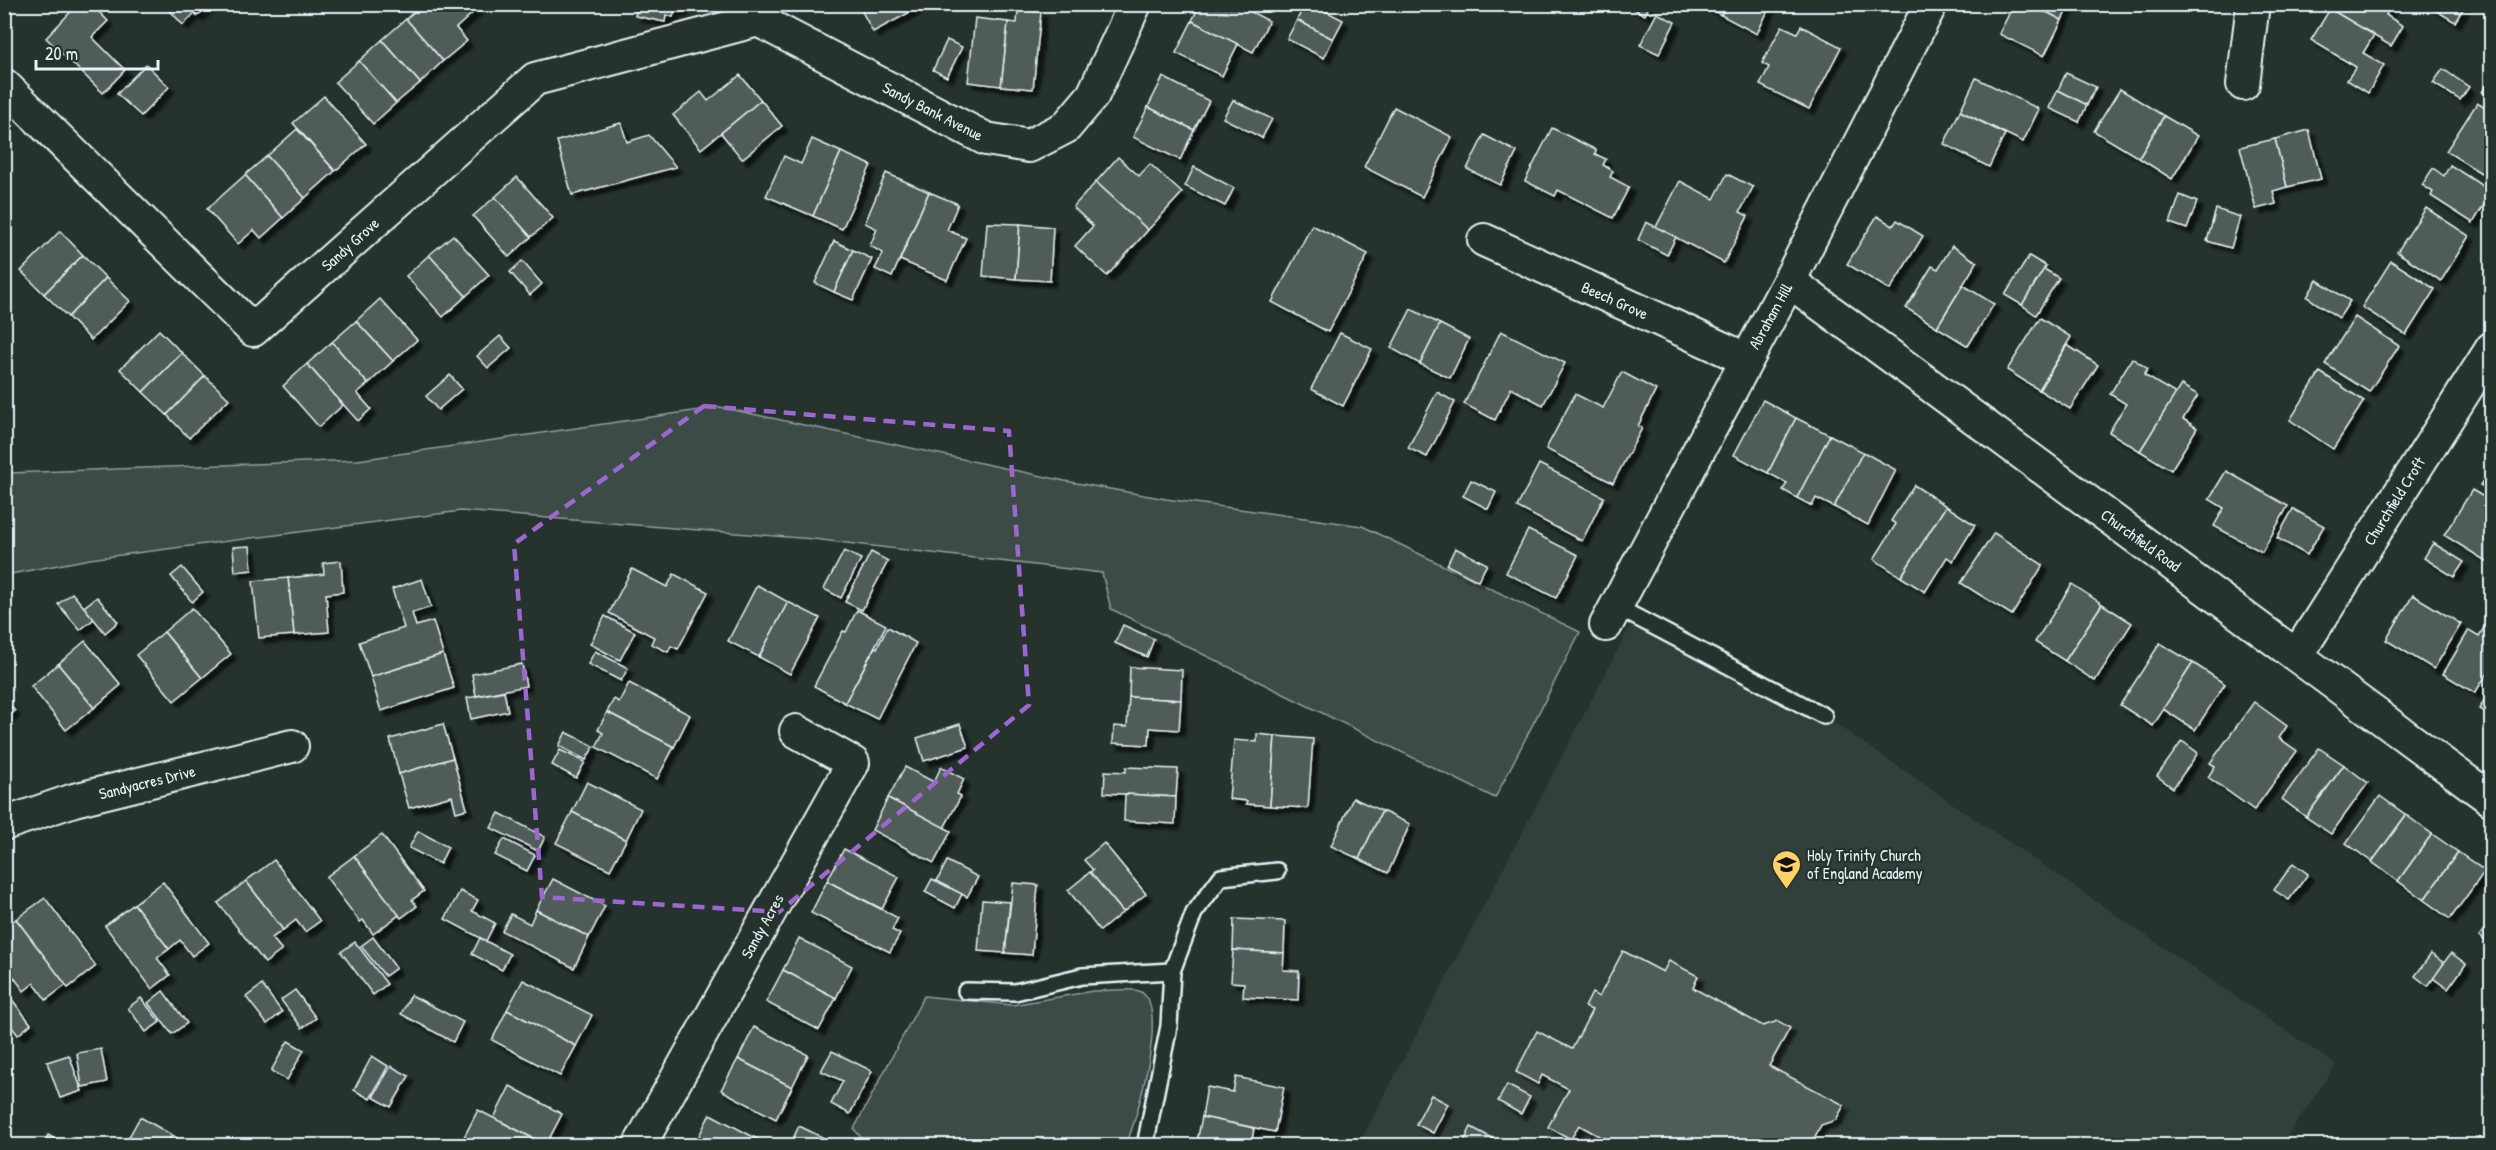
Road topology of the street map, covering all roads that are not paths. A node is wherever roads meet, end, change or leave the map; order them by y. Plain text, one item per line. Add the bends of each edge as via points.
1 (1135, 4) edge
2 (1931, 4) edge
3 (2253, 4) edge
4 (762, 12) edge
5 (2243, 84) dead end
6 (4, 85) edge
7 (1484, 240) dead end
8 (1790, 281) junction
9 (2492, 348) edge
10 (1746, 359) junction
11 (1610, 616) joint
12 (2297, 655) junction
13 (1824, 716) dead end
14 (796, 731) dead end
15 (292, 746) dead end
16 (2492, 800) edge
17 (4, 824) edge
18 (1277, 871) dead end
19 (1172, 971) junction
20 (966, 991) dead end
21 (639, 1146) edge
22 (1145, 1146) edge

1 - 4 street, Sandy Bank Avenue via 1093,94 1066,127 1029,146 986,139
2 - 8 street, Abraham Hill
3 - 5 street
4 - 6 street, Sandy Grove via 535,79 253,330
7 - 10 street, Beech Grove
8 - 10 street, Abraham Hill
8 - 12 street, Churchfield Road
9 - 12 street, Churchfield Croft
10 - 11 street, Abraham Hill
11 - 13 lane
12 - 16 street, Churchfield Road
14 - 21 street, Sandy Acres via 853,763
15 - 17 street, Sandyacres Drive via 74,800
18 - 19 lane via 1221,877 1194,913
19 - 20 lane via 1082,976 1015,992
19 - 22 lane via 1169,1026

